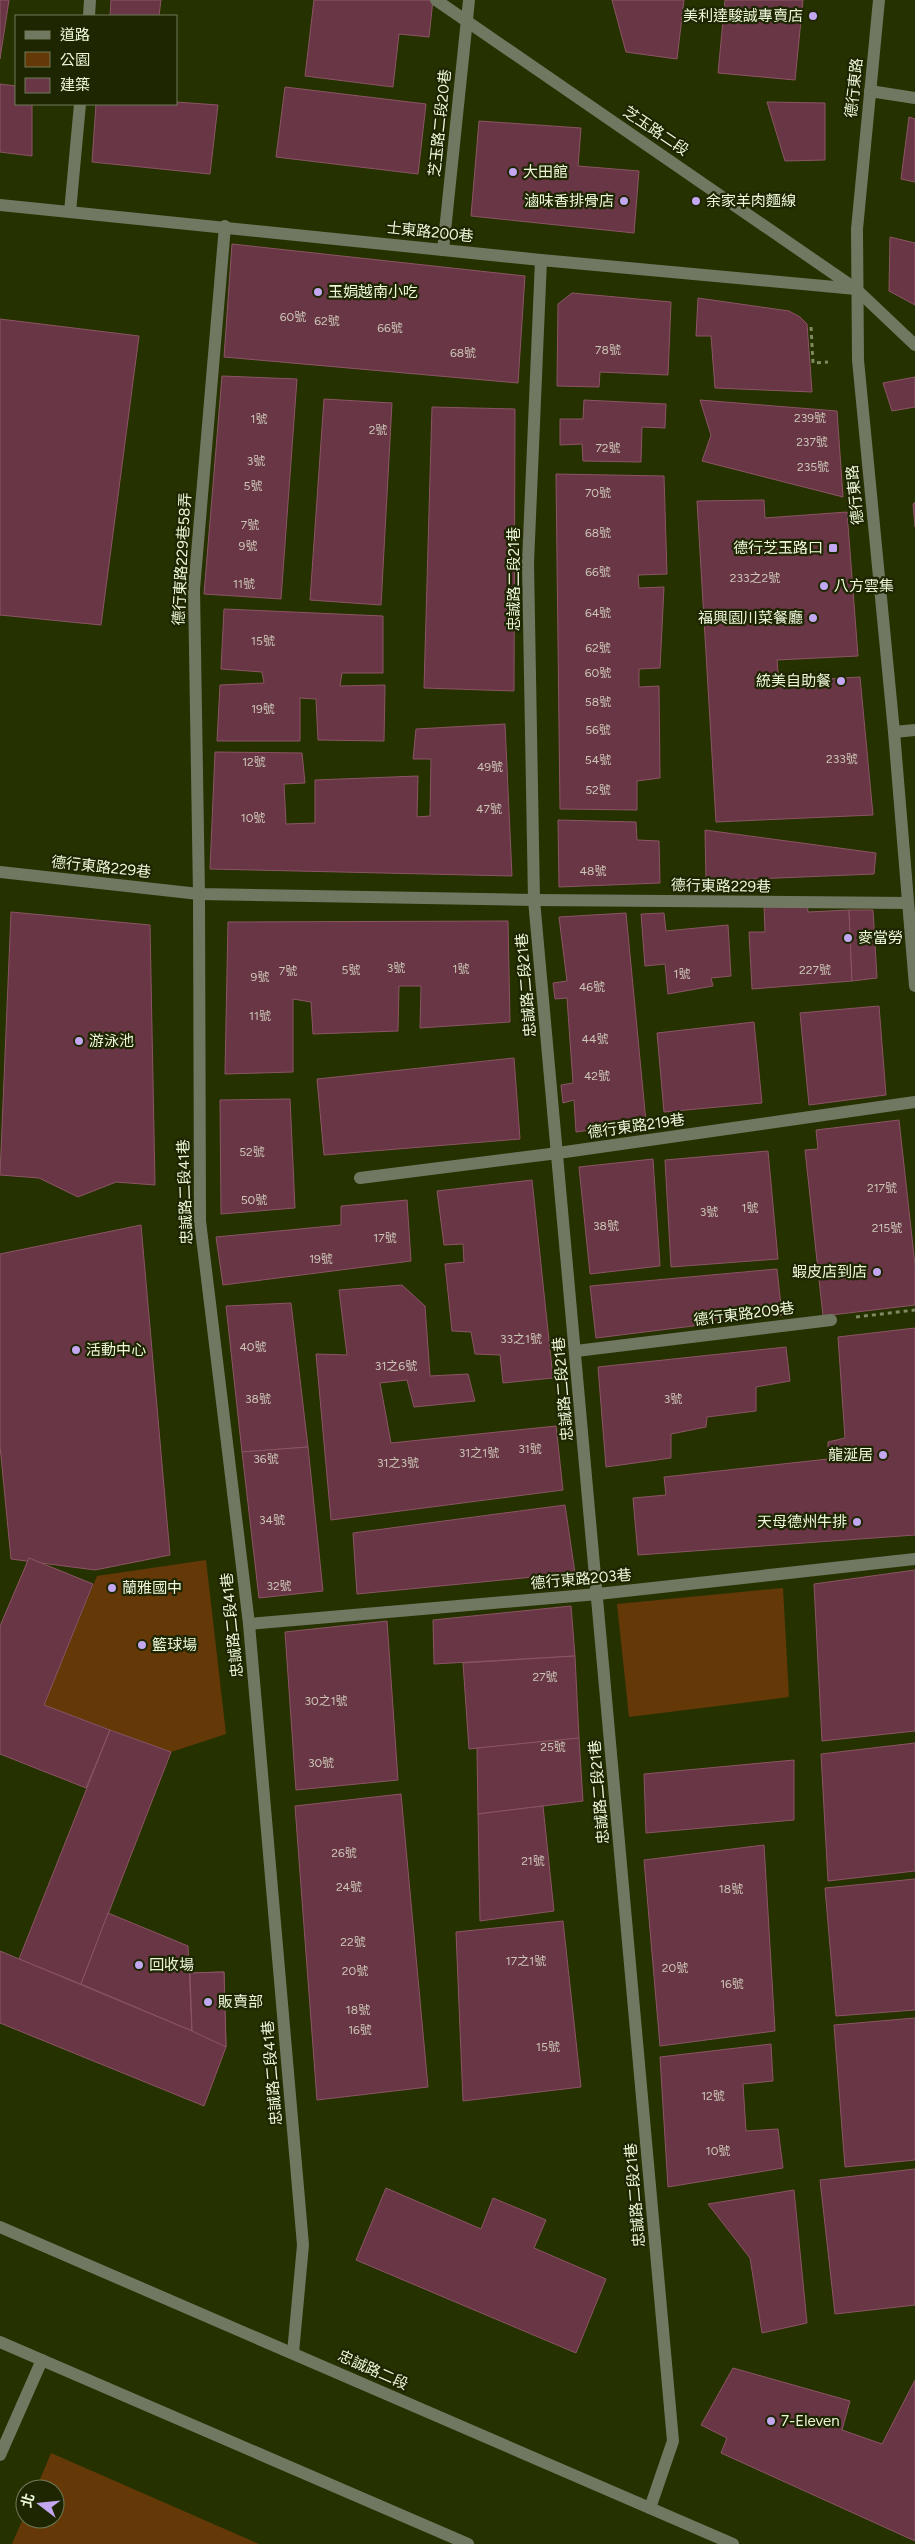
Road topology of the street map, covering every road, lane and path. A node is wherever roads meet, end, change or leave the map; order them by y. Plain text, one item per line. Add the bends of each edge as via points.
1 (90, 0) edge
2 (436, 0) edge
3 (469, 0) edge
4 (879, 0) edge
5 (89, 15) edge
6 (467, 21) junction
7 (870, 91) junction
8 (915, 98) edge
9 (80, 105) edge
10 (0, 205) edge
11 (70, 212) junction
12 (225, 226) junction
13 (443, 250) junction
14 (541, 260) junction
15 (856, 289) junction
16 (811, 327) dead end
17 (915, 345) edge
18 (828, 362) dead end
19 (915, 730) edge
20 (894, 732) junction
21 (0, 872) edge
22 (199, 894) junction
23 (534, 900) junction
24 (907, 903) junction
25 (915, 986) edge
26 (915, 1102) edge
27 (558, 1154) junction
28 (360, 1178) dead end
29 (915, 1310) edge
30 (830, 1320) joint
31 (576, 1351) junction
32 (915, 1559) edge
33 (598, 1594) junction
34 (249, 1624) junction
35 (0, 2227) edge
36 (0, 2342) edge
37 (293, 2353) junction
38 (42, 2360) junction
39 (0, 2455) edge
40 (650, 2508) junction
41 (468, 2544) edge
42 (733, 2544) edge

1 - 5 street
2 - 6 street, 芝玉路二段
3 - 6 street, 芝玉路二段20巷
4 - 7 street, 德行東路
6 - 13 street, 芝玉路二段20巷
6 - 15 street, 芝玉路二段
7 - 8 street
7 - 15 street, 德行東路 via 857,229
9 - 11 street
10 - 11 street, 士東路200巷
11 - 12 street, 士東路200巷
12 - 13 street, 士東路200巷
12 - 22 street, 德行東路229巷58弄 via 194,590
13 - 14 street, 士東路200巷
14 - 15 street, 士東路200巷
14 - 23 street, 忠誠路二段21巷 via 528,563
15 - 17 street, 芝玉路二段
15 - 20 street, 德行東路 via 858,360
16 - 18 path via 813,363
19 - 20 street
20 - 24 street, 德行東路
21 - 22 street, 德行東路229巷
22 - 23 street, 德行東路229巷
22 - 34 street, 忠誠路二段41巷 via 200,1221
23 - 24 street, 德行東路229巷
23 - 27 street, 忠誠路二段21巷
24 - 25 street, 德行東路
26 - 27 street, 德行東路219巷
27 - 28 street, 德行東路219巷
27 - 31 street, 忠誠路二段21巷
29 - 30 path
30 - 31 street, 德行東路209巷
31 - 33 street, 忠誠路二段21巷
32 - 33 street, 德行東路203巷
33 - 34 street, 德行東路203巷
33 - 40 street, 忠誠路二段21巷 via 673,2441
34 - 37 street, 忠誠路二段41巷 via 303,2245
35 - 37 street, 忠誠路二段
36 - 38 street
37 - 40 street, 忠誠路二段
38 - 39 street
38 - 41 street
40 - 42 street, 忠誠路二段

